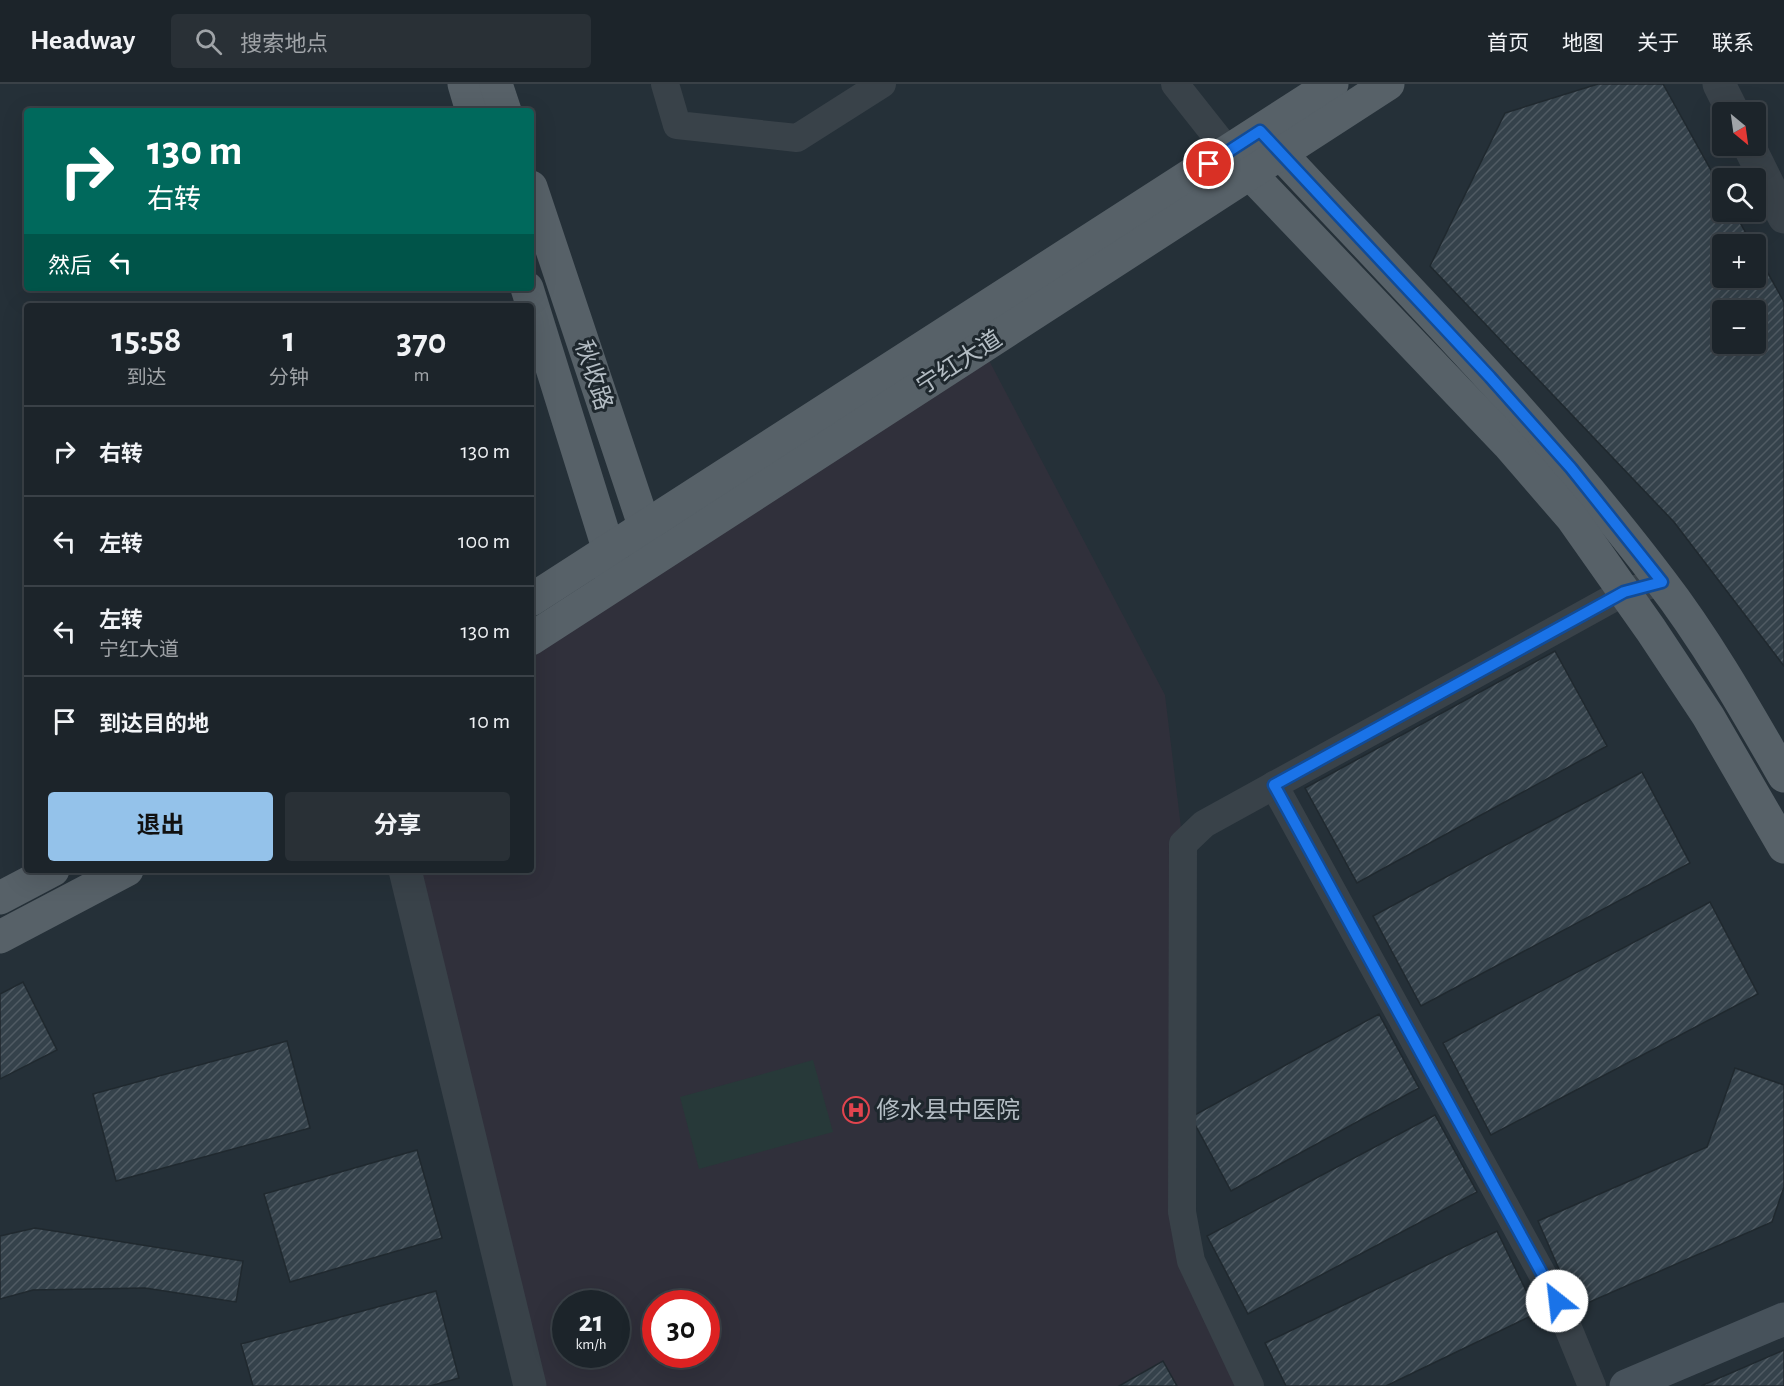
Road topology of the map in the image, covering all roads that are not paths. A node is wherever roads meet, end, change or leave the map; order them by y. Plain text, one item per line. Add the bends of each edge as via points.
1 (464, 84) edge
2 (496, 84) edge
3 (664, 84) edge
4 (882, 84) edge
5 (1175, 84) edge
6 (1332, 84) edge
7 (1388, 84) edge
8 (1719, 84) edge
9 (1728, 102) edge
10 (471, 108) edge
11 (505, 108) edge
12 (1270, 142) junction
13 (1754, 156) edge
14 (1239, 162) junction
15 (534, 197) edge
16 (1784, 217) edge
17 (534, 310) edge
18 (645, 528) junction
19 (609, 550) junction
20 (646, 565) junction
21 (1662, 582) junction
22 (611, 588) junction
23 (1624, 592) junction
24 (534, 598) edge
25 (534, 637) edge
26 (1784, 776) edge
27 (1274, 785) junction
28 (1784, 847) edge
29 (46, 873) edge
30 (122, 873) edge
31 (406, 873) edge
32 (0, 898) edge
33 (0, 937) edge
34 (1784, 1319) edge
35 (530, 1386) edge
36 (1251, 1386) edge
37 (1593, 1386) edge
38 (1626, 1386) edge

1 - 10 main road
2 - 11 main road
3 - 4 street via 676,125 797,138
5 - 14 street
6 - 12 main road, 宁红大道
7 - 12 main road, 宁红大道
8 - 9 street
12 - 14 main road, 宁红大道
12 - 21 main road via 1490,377 1571,468
13 - 16 street
14 - 18 main road, 宁红大道
14 - 20 main road, 宁红大道
14 - 23 main road via 1508,444 1572,519
15 - 18 main road, 秋收路
17 - 19 main road, 秋收路
18 - 19 main road, 宁红大道
18 - 20 main road, 秋收路
19 - 22 main road, 秋收路
19 - 24 main road, 宁红大道
20 - 22 main road, 宁红大道
21 - 23 street
21 - 26 main road via 1739,697
22 - 25 main road, 宁红大道
23 - 27 street
23 - 28 main road via 1708,717
27 - 36 street via 1204,824 1183,844 1182,1212 1191,1261
27 - 37 street via 1557,1301
29 - 32 main road
30 - 33 main road
31 - 35 street
34 - 38 main road

